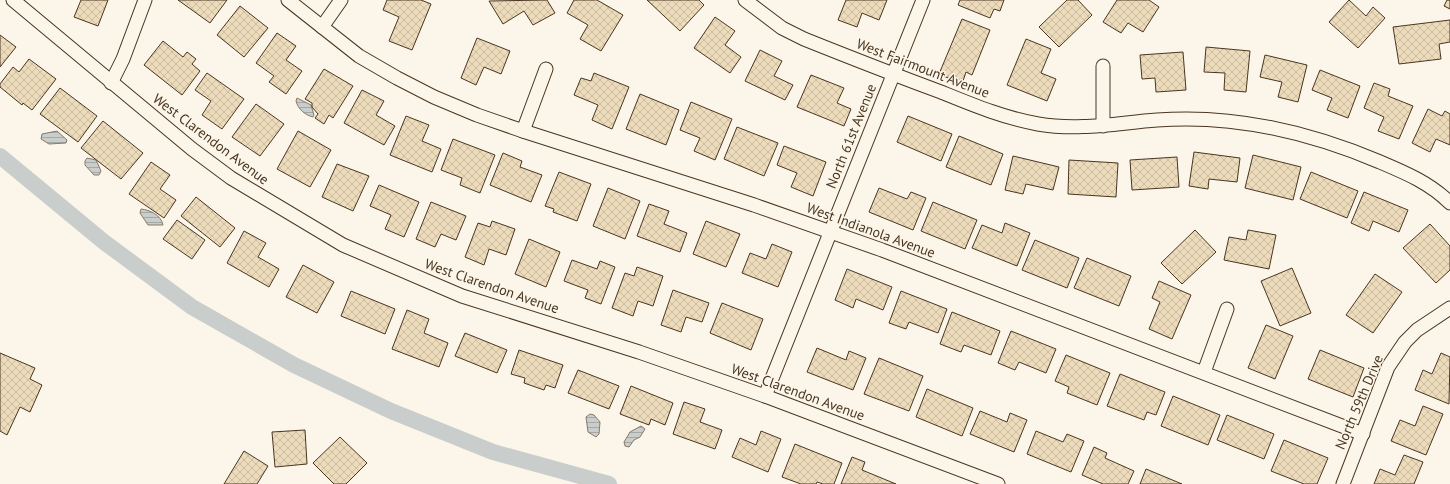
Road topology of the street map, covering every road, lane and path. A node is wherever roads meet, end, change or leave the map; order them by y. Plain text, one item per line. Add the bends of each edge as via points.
1 (13, 0) edge
2 (145, 0) edge
3 (288, 0) edge
4 (341, 0) edge
5 (745, 0) edge
6 (923, 0) edge
7 (322, 27) junction
8 (1103, 66) dead end
9 (546, 69) dead end
10 (893, 74) junction
11 (111, 83) junction
12 (1103, 126) junction
13 (523, 132) junction
14 (1450, 203) edge
15 (830, 232) junction
16 (1450, 308) edge
17 (1227, 309) dead end
18 (1204, 372) junction
19 (765, 396) junction
20 (1362, 434) junction
21 (998, 484) edge
22 (1343, 484) edge

1 - 11 street, West Clarendon Avenue
2 - 11 street via 123,59
3 - 7 street, West Indianola Avenue
4 - 7 street
5 - 10 street, West Fairmount Avenue via 793,34
6 - 10 street, North 61st Avenue
7 - 13 street, West Indianola Avenue via 360,56 397,78 434,97
8 - 12 street
9 - 13 street
10 - 12 street, West Fairmount Avenue via 1008,118 1062,128
10 - 15 street, North 61st Avenue
11 - 19 street, West Clarendon Avenue via 231,178 343,246 462,296 639,352
12 - 14 street, West Fairmount Avenue via 1157,120 1211,119 1288,130 1363,155 1412,176 1437,190
13 - 15 street, West Indianola Avenue via 754,205
15 - 18 street, West Indianola Avenue
15 - 19 street, North 61st Avenue
16 - 20 street, North 59th Drive via 1417,330 1405,342 1388,367
17 - 18 street
18 - 20 street, West Indianola Avenue
19 - 21 street, West Clarendon Avenue
20 - 22 street, North 59th Drive

